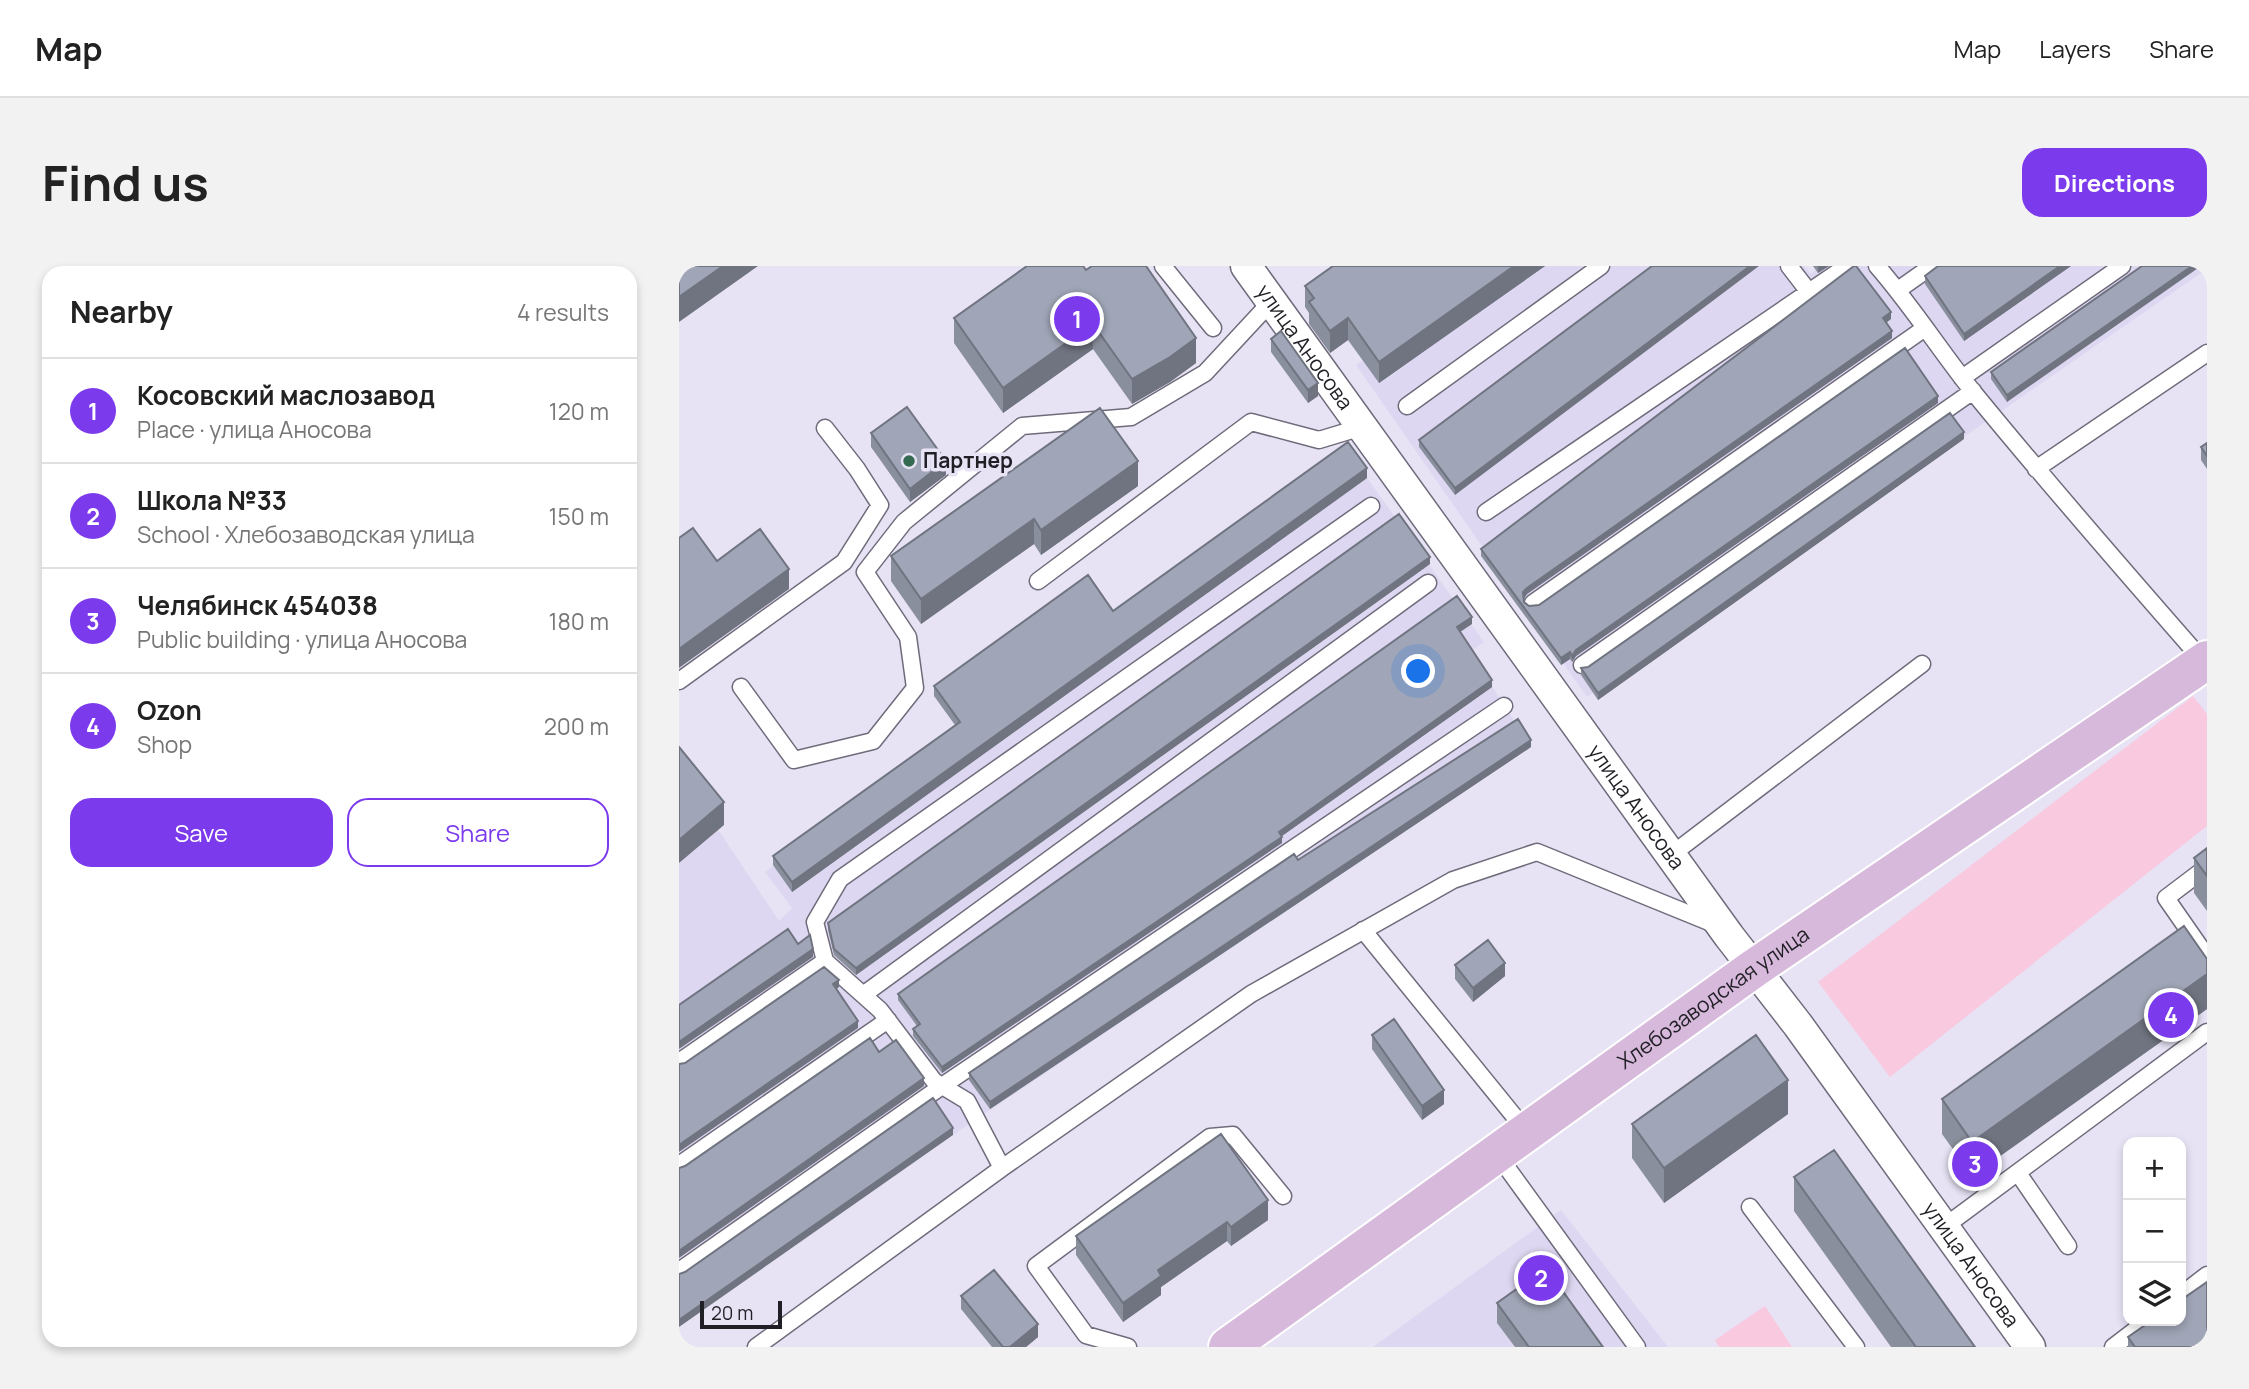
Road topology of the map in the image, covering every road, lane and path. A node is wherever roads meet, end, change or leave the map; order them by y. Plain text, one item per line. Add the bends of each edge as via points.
1 (1163, 266) edge
2 (1246, 266) edge
3 (1601, 266) edge
4 (1789, 266) edge
5 (1847, 266) edge
6 (1877, 266) edge
7 (1932, 266) edge
8 (2122, 266) edge
9 (1898, 290) junction
10 (1809, 292) junction
11 (1271, 302) junction
12 (1213, 328) dead end
13 (1925, 328) junction
14 (2207, 353) edge
15 (1967, 384) junction
16 (1407, 406) dead end
17 (1362, 427) junction
18 (825, 428) dead end
19 (2036, 469) junction
20 (1371, 506) dead end
21 (1486, 512) dead end
22 (1038, 581) dead end
23 (1428, 583) dead end
24 (1533, 603) edge
25 (2206, 663) edge
26 (1922, 664) dead end
27 (1582, 665) edge
28 (679, 681) edge
29 (741, 687) dead end
30 (1504, 706) dead end
31 (1671, 855) junction
32 (2207, 867) edge
33 (1723, 928) junction
34 (1363, 930) junction
35 (2207, 957) edge
36 (825, 961) junction
37 (1753, 969) junction
38 (863, 995) junction
39 (888, 1020) junction
40 (2207, 1032) edge
41 (679, 1062) edge
42 (942, 1086) junction
43 (1527, 1132) junction
44 (1497, 1154) junction
45 (679, 1165) edge
46 (1002, 1168) junction
47 (2018, 1173) junction
48 (1283, 1196) dead end
49 (1749, 1207) dead end
50 (1944, 1227) junction
51 (2069, 1246) dead end
52 (679, 1271) edge
53 (2207, 1275) edge
54 (2186, 1291) edge
55 (2140, 1326) edge
56 (756, 1347) edge
57 (1128, 1347) edge
58 (1228, 1347) edge
59 (1637, 1347) edge
60 (1856, 1347) edge
61 (2030, 1347) edge
62 (2113, 1347) edge

1 - 12 lane
2 - 11 street, улица Аносова
3 - 16 lane
4 - 10 lane
5 - 10 lane
6 - 9 lane
7 - 9 lane
8 - 15 lane
9 - 13 lane
10 - 21 lane
11 - 17 street, улица Аносова
11 - 29 lane via 1205,373 1132,417 1022,426 904,522 865,572 908,637 915,688 873,741 794,760
13 - 15 lane
13 - 24 lane
14 - 19 lane
15 - 19 lane
15 - 27 lane
17 - 22 lane via 1319,440 1251,422
17 - 31 street, улица Аносова
18 - 28 lane via 880,505 844,562
19 - 25 lane
20 - 36 lane via 840,879 815,922
23 - 38 lane
25 - 37 main road, Хлебозаводская улица
26 - 31 lane
30 - 42 lane
31 - 33 street, улица Аносова
32 - 35 lane via 2166,898
33 - 34 lane via 1537,852 1453,880
33 - 37 street, улица Аносова
34 - 43 lane
34 - 46 lane via 1251,994
36 - 38 lane
36 - 41 lane
37 - 43 main road, Хлебозаводская улица
37 - 50 street, улица Аносова
38 - 39 lane
39 - 42 lane
39 - 45 lane
40 - 47 lane
42 - 46 lane via 967,1101
42 - 52 lane
43 - 44 main road, Хлебозаводская улица
44 - 58 main road, Хлебозаводская улица
44 - 59 lane
46 - 56 lane
47 - 50 lane
47 - 51 lane
48 - 57 lane via 1233,1135 1210,1137 1036,1266 1086,1335
49 - 60 lane
50 - 61 street, улица Аносова
53 - 54 lane
55 - 62 lane

